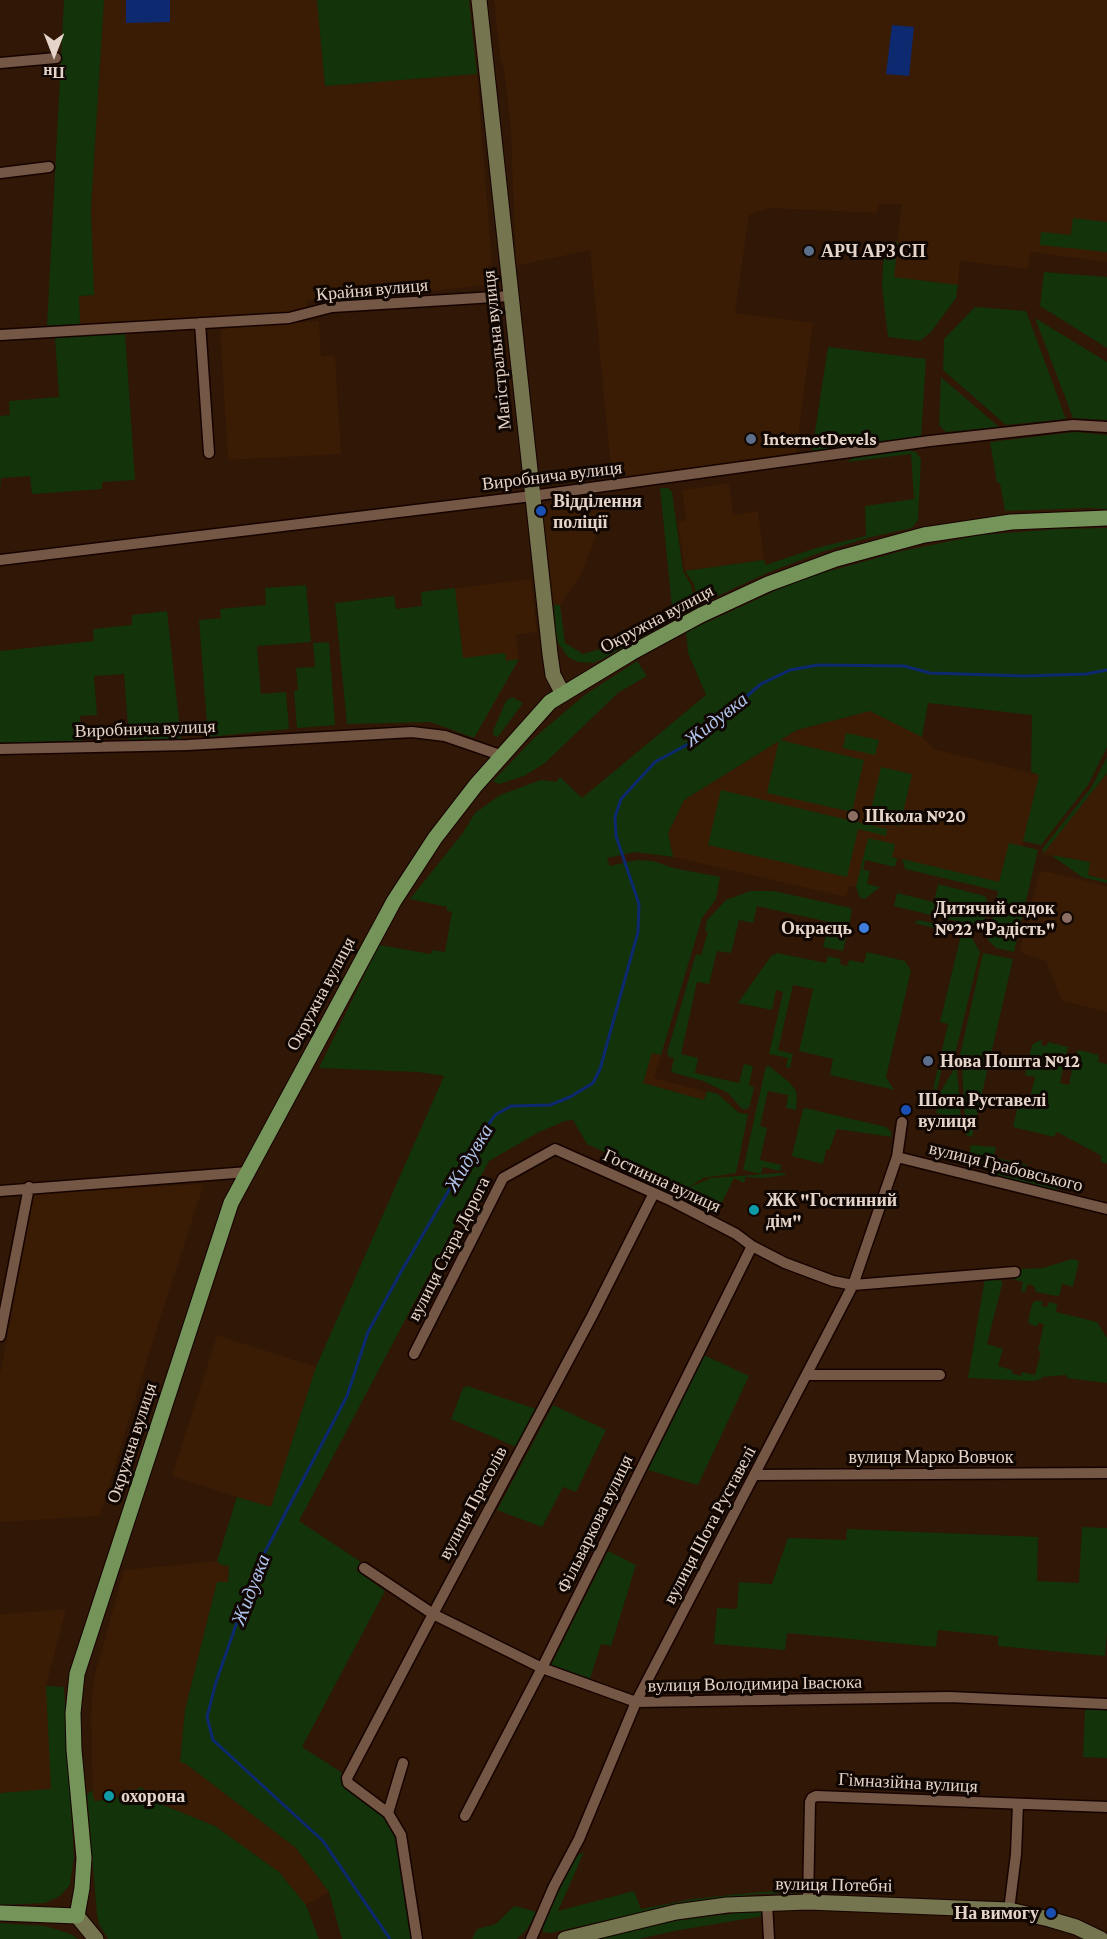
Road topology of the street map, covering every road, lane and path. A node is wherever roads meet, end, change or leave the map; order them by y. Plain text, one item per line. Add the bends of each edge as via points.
1 (479, 0) edge
2 (56, 58) dead end
3 (0, 63) edge
4 (49, 167) dead end
5 (0, 173) edge
6 (511, 296) junction
7 (200, 323) junction
8 (0, 335) edge
9 (1107, 427) edge
10 (209, 453) dead end
11 (532, 496) junction
12 (1107, 518) edge
13 (0, 560) edge
14 (563, 694) junction
15 (0, 749) edge
16 (502, 756) junction
17 (903, 1122) dead end
18 (555, 1149) joint
19 (897, 1157) junction
20 (248, 1172) junction
21 (29, 1187) junction
22 (0, 1191) edge
23 (654, 1193) junction
24 (1107, 1209) edge
25 (752, 1246) junction
26 (1015, 1272) dead end
27 (853, 1285) junction
28 (0, 1336) edge
29 (414, 1354) dead end
30 (807, 1375) junction
31 (940, 1375) dead end
32 (1107, 1473) edge
33 (754, 1475) junction
34 (364, 1568) dead end
35 (433, 1614) junction
36 (542, 1668) junction
37 (636, 1702) junction
38 (1107, 1704) edge
39 (403, 1763) dead end
40 (1018, 1804) junction
41 (1107, 1807) edge
42 (388, 1813) junction
43 (465, 1816) dead end
44 (808, 1902) junction
45 (767, 1903) junction
46 (1009, 1910) junction
47 (0, 1913) edge
48 (77, 1916) junction
49 (96, 1939) edge
50 (417, 1939) edge
51 (531, 1939) edge
52 (565, 1939) edge
53 (769, 1939) edge
54 (1101, 1939) edge

1 - 6 street, Магістральна вулиця
2 - 3 street
4 - 5 street
6 - 7 street, Крайня вулиця via 332,307 289,318
6 - 11 street, Магістральна вулиця
7 - 8 street, Крайня вулиця
7 - 10 street
9 - 11 street, Виробнича вулиця via 1073,425 940,440
11 - 13 street, Виробнича вулиця
11 - 14 street, Магістральна вулиця via 553,675
12 - 14 main road, Окружна вулиця via 1011,522 957,529 836,559 701,615
14 - 16 main road, Окружна вулиця via 550,702
15 - 16 street, Виробнича вулиця via 188,745 412,732 445,736
16 - 20 main road, Окружна вулиця via 435,838 394,901
17 - 19 street, вулиця Шота Руставелі
18 - 23 street, Гостинна вулиця
18 - 29 street, вулиця Стара Дорога via 503,1178
19 - 24 street, вулиця Грабовського
19 - 27 street, вулиця Шота Руставелі
20 - 21 street
20 - 48 main road, Окружна вулиця via 231,1203 77,1674 74,1750 84,1858
21 - 22 street
21 - 28 street
23 - 25 street, Гостинна вулиця
23 - 35 street, вулиця Прасолів
25 - 27 street, Гостинна вулиця via 813,1274
25 - 36 street, Фільваркова вулиця
26 - 27 street, Гостинна вулиця
27 - 30 street, вулиця Шота Руставелі
30 - 31 street
30 - 33 street, вулиця Шота Руставелі
32 - 33 street, вулиця Марко Вовчок
33 - 37 street, вулиця Шота Руставелі
34 - 35 street, вулиця Володимира Івасюка
35 - 36 street, вулиця Володимира Івасюка
35 - 42 street, вулиця Прасолів via 347,1778 348,1783
36 - 37 street, вулиця Володимира Івасюка
36 - 43 street, Фільваркова вулиця
37 - 38 street, вулиця Володимира Івасюка via 949,1697
37 - 51 street, вулиця Шота Руставелі via 579,1839
39 - 42 street
40 - 41 street, Гімназійна вулиця
40 - 44 street, Гімназійна вулиця via 816,1796 810,1802
40 - 46 street
42 - 50 street via 401,1835
44 - 45 street, вулиця Потебні
44 - 46 street, вулиця Потебні
45 - 52 street, вулиця Потебні via 676,1912
45 - 53 street
46 - 54 street, вулиця Потебні via 1076,1927
47 - 48 main road
48 - 49 street

